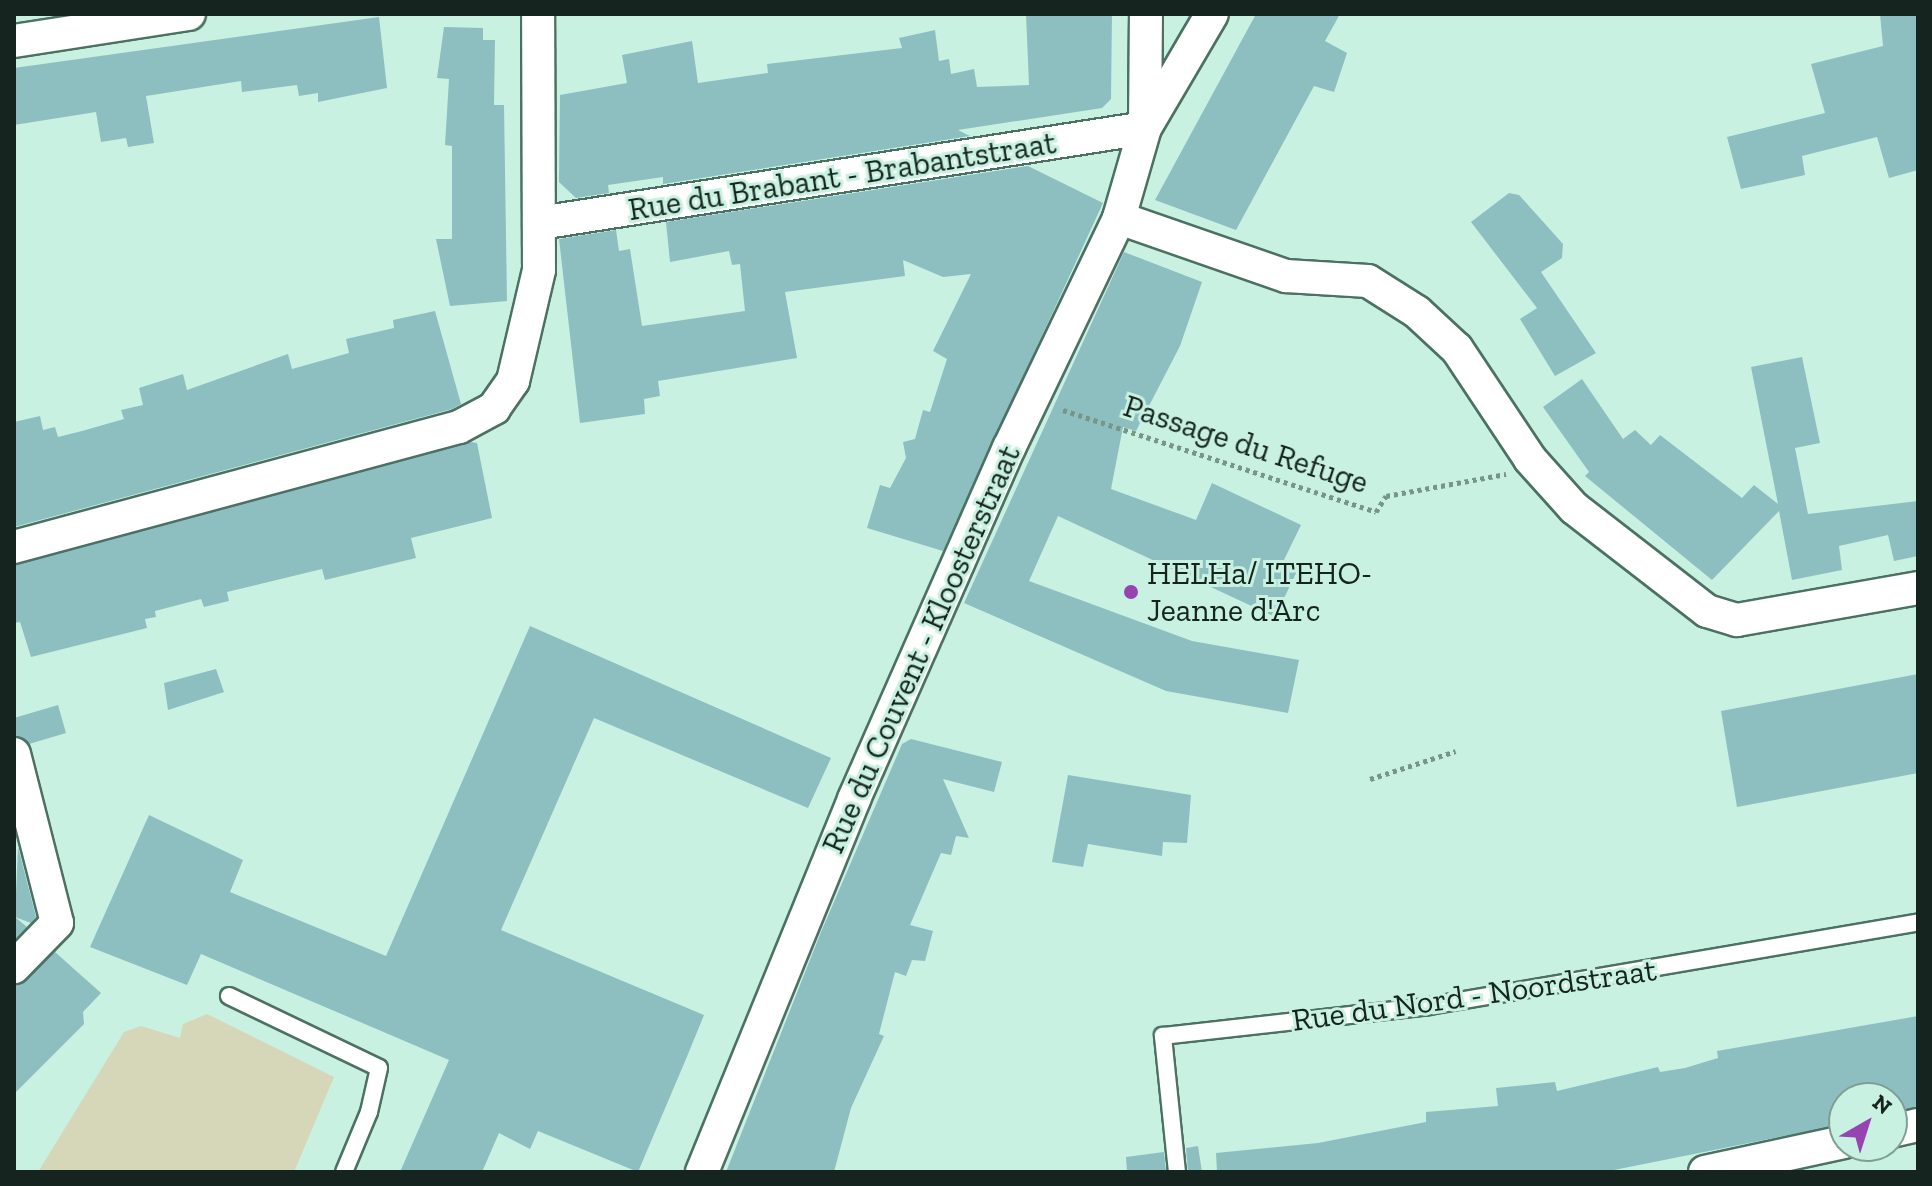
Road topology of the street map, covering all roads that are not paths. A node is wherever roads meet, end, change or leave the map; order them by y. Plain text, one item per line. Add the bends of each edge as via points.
1 (189, 14) edge
2 (538, 14) edge
3 (1146, 14) edge
4 (1212, 14) edge
5 (14, 41) edge
6 (1145, 128) junction
7 (1119, 218) junction
8 (540, 223) junction
9 (14, 547) edge
10 (1918, 588) edge
11 (14, 754) edge
12 (1918, 922) edge
13 (14, 967) edge
14 (229, 996) dead end
15 (1828, 1145) edge
16 (344, 1172) edge
17 (702, 1172) edge
18 (1177, 1172) edge
19 (1705, 1172) edge

1 - 5 street
2 - 8 street
3 - 6 street, Rue du Couvent - Kloosterstraat
4 - 6 street, Rue du Couvent - Kloosterstraat
6 - 7 street, Rue du Couvent - Kloosterstraat
6 - 8 street, Rue du Brabant - Brabantstraat
7 - 10 street via 1286,276 1368,281 1417,312 1457,349 1530,459 1608,538 1707,611 1737,620
7 - 17 street, Rue du Couvent - Kloosterstraat via 1031,399 854,799
8 - 9 street via 526,338 513,381 494,408 459,427
11 - 13 street via 57,923
12 - 18 lane, Rue du Nord - Noordstraat via 1429,1006 1163,1036
14 - 16 lane via 379,1068 369,1112
15 - 19 street

